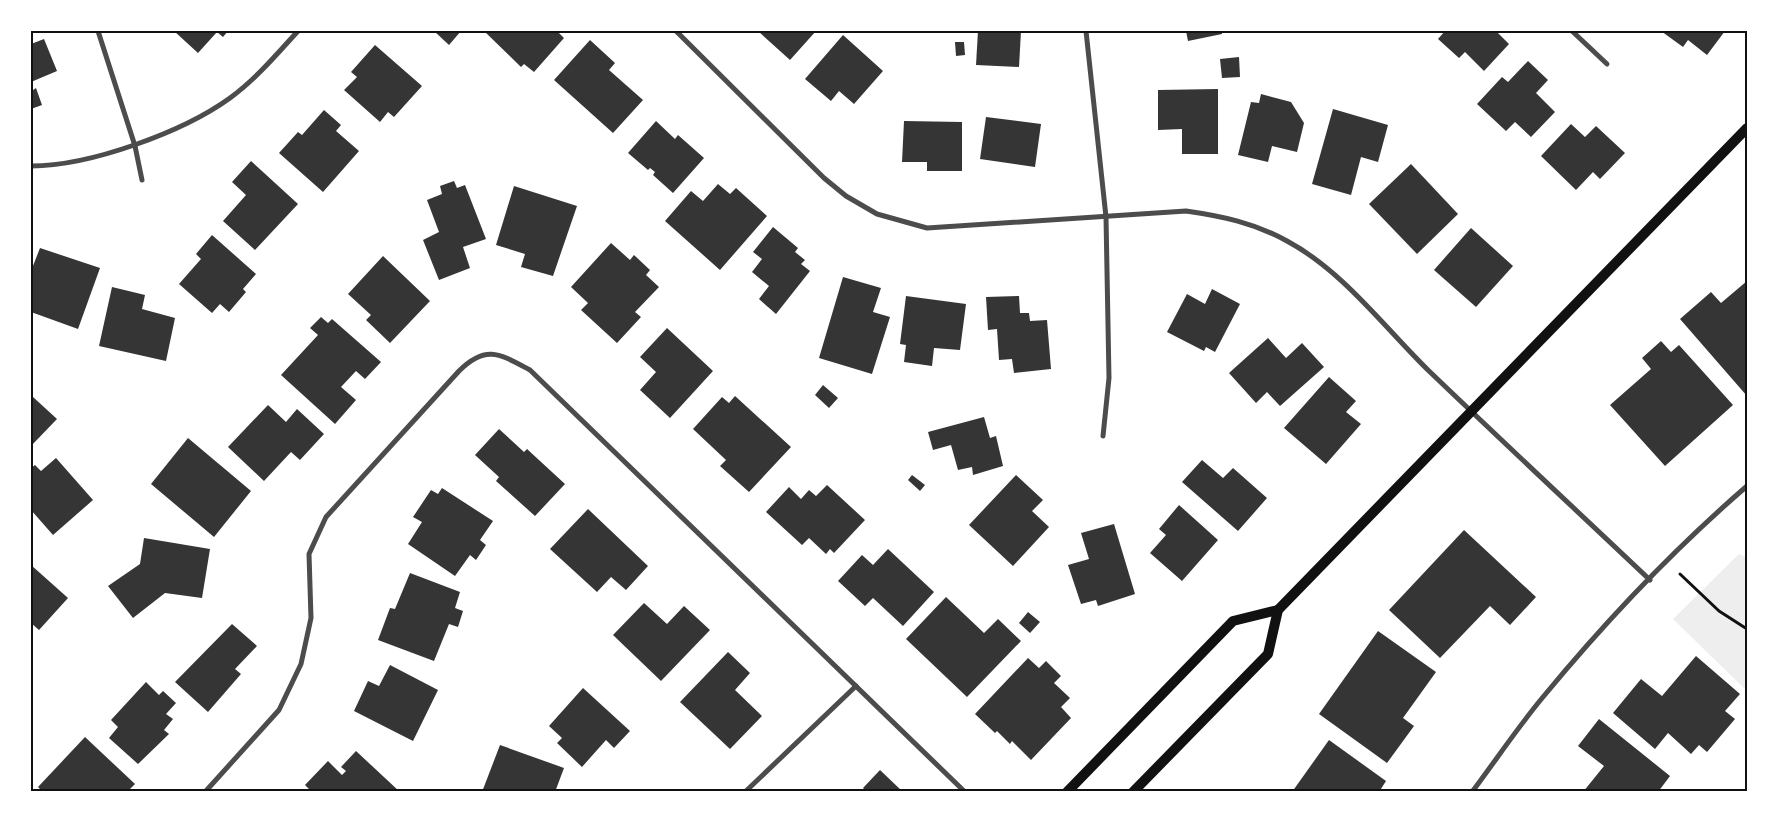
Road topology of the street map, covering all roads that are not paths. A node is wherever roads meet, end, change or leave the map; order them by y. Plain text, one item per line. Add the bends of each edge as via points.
1 (98, 31) edge
2 (298, 31) edge
3 (676, 31) edge
4 (1086, 31) edge
5 (1572, 31) edge
6 (1606, 64) dead end
7 (1747, 128) edge
8 (134, 146) junction
9 (31, 166) edge
10 (142, 180) dead end
11 (1106, 217) junction
12 (1472, 411) junction
13 (1103, 436) dead end
14 (1747, 486) edge
15 (1650, 580) junction
16 (1278, 610) junction
17 (856, 686) junction
18 (205, 792) edge
19 (744, 792) edge
20 (965, 792) edge
21 (1067, 792) edge
22 (1133, 792) edge
23 (1472, 792) edge

1 - 8 street
2 - 8 street via 255,77 229,98 181,126
3 - 11 street via 824,178 846,196 877,214 927,228
4 - 11 street
5 - 6 street
7 - 12 main road
8 - 9 street via 52,166
8 - 10 street
11 - 12 street via 1186,211 1256,226 1287,241 1344,285
11 - 13 street via 1109,378
12 - 15 street
12 - 16 main road
14 - 15 street via 1713,515
15 - 23 street via 1543,698
16 - 21 main road via 1233,621
16 - 22 main road via 1268,654
17 - 18 street via 530,370 503,356 488,353 471,360 459,371 326,516 309,554 311,618 301,664 279,710
17 - 19 street
17 - 20 street

